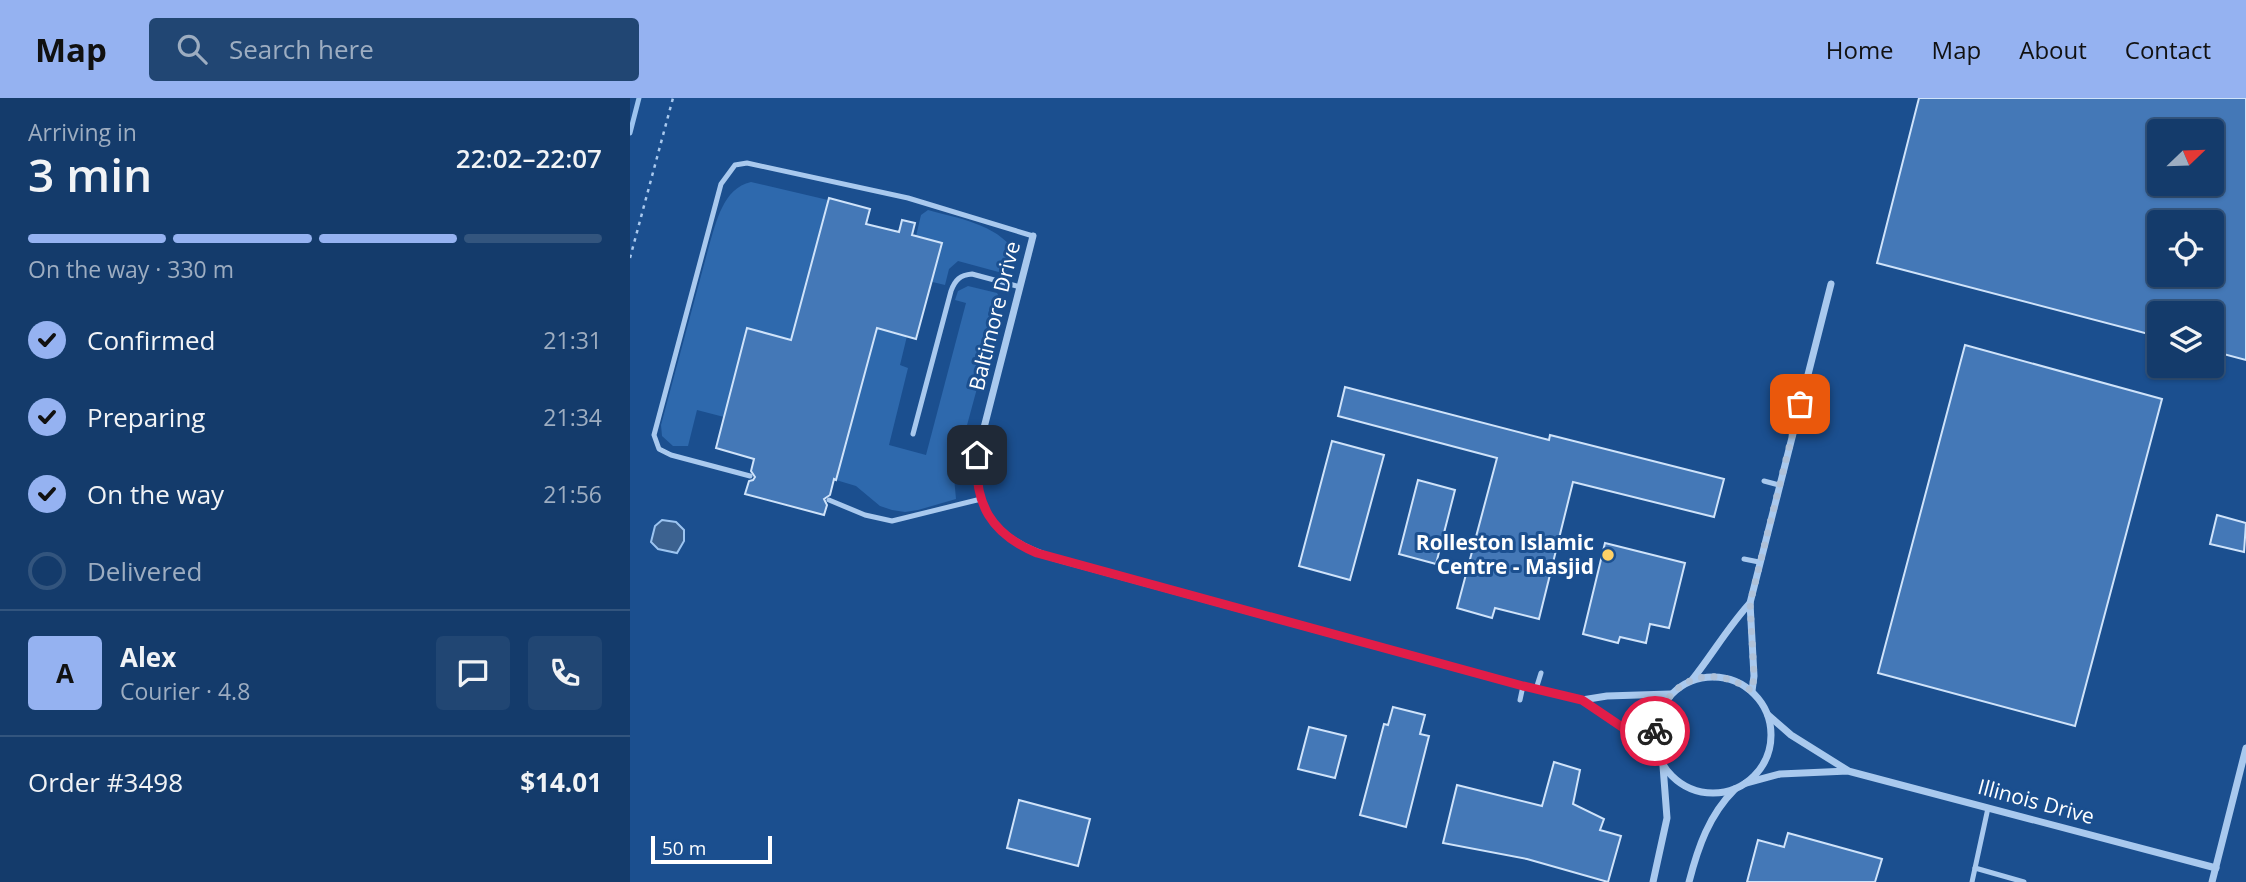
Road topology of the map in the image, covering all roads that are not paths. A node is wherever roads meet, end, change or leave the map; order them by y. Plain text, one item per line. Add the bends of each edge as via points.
1 (1033, 236) joint
2 (1831, 284) dead end
3 (1020, 287) junction
4 (1779, 424) dead end
5 (1794, 428) junction
6 (913, 434) dead end
7 (750, 477) dead end
8 (1764, 481) dead end
9 (1779, 485) junction
10 (829, 499) dead end
11 (981, 499) junction
12 (1744, 559) dead end
13 (1759, 562) junction
14 (1750, 603) junction
15 (1541, 673) dead end
16 (1692, 680) junction
17 (1523, 686) junction
18 (1536, 689) junction
19 (1752, 691) junction
20 (1670, 694) junction
21 (1520, 700) dead end
22 (1582, 700) junction
23 (1768, 715) junction
24 (2246, 748) edge
25 (1656, 750) junction
26 (1662, 764) junction
27 (1848, 771) junction
28 (1746, 783) junction
29 (1736, 789) junction
30 (1988, 808) junction
31 (1975, 868) junction
32 (2216, 868) junction
33 (1653, 882) edge
34 (1689, 882) edge
35 (1972, 882) edge
36 (2024, 882) edge
37 (2212, 882) edge

1 - 3 street, Baltimore Drive
1 - 7 lane via 908,198 747,163 735,165 721,184 654,435 659,449 671,455
2 - 5 street
3 - 6 lane via 972,274 956,279
3 - 11 street, Baltimore Drive via 977,455
4 - 5 lane
5 - 9 street
8 - 9 lane
9 - 13 street
10 - 11 lane via 892,521
11 - 17 street, Baltimore Drive via 995,525 1024,548 1046,556
12 - 13 lane
13 - 14 street
14 - 16 street
14 - 19 street
15 - 18 lane
16 - 19 street via 1723,677
16 - 20 street
17 - 18 street
17 - 21 lane
18 - 22 street
19 - 23 street
20 - 22 street
20 - 25 street via 1659,711
22 - 25 street
23 - 27 street, Illinois Drive
23 - 28 street via 1768,753
24 - 32 street
25 - 26 street
26 - 29 street via 1686,787 1720,793
26 - 33 street via 1667,818
27 - 28 street, Illinois Drive via 1780,774
27 - 30 street, Illinois Drive
28 - 29 street
29 - 34 street via 1707,828
30 - 31 lane
30 - 32 street, Illinois Drive
31 - 35 lane
31 - 36 lane
32 - 37 street

